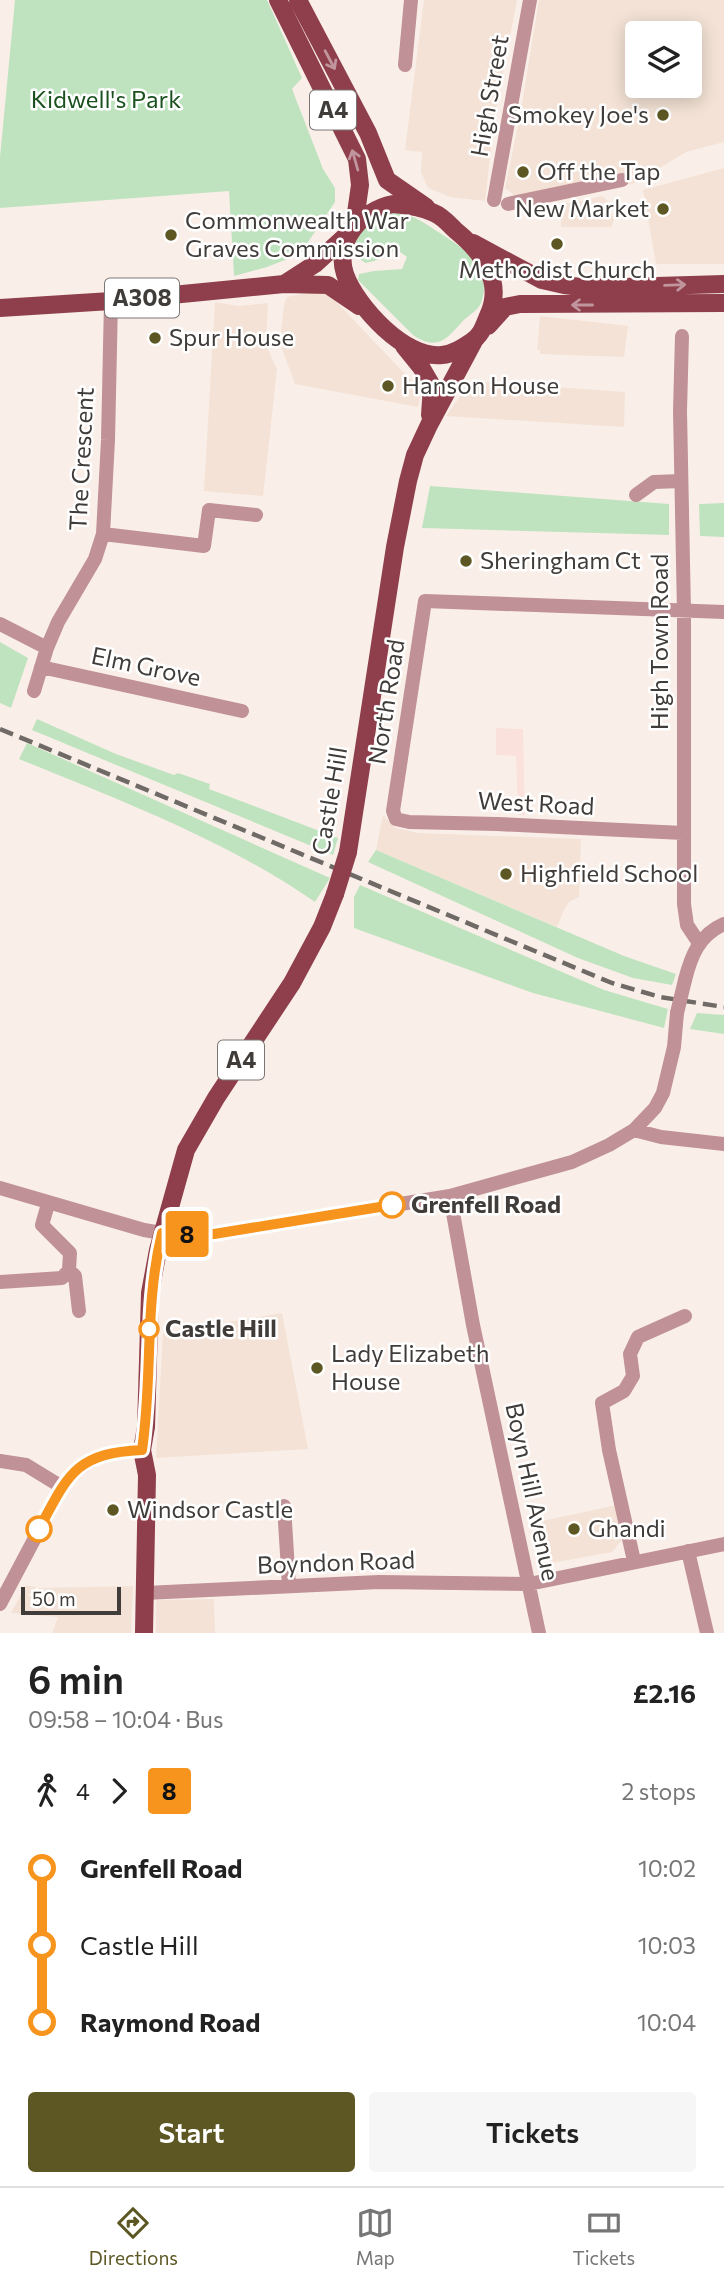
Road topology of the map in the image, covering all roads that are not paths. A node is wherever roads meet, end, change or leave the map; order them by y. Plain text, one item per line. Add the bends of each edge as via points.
1 (278, 0) edge
2 (298, 0) edge
3 (411, 0) edge
4 (530, 0) edge
5 (405, 65) dead end
6 (622, 180) dead end
7 (435, 213) junction
8 (352, 230) junction
9 (470, 242) junction
10 (284, 284) junction
11 (724, 284) edge
12 (111, 301) junction
13 (724, 303) edge
14 (0, 308) edge
15 (372, 317) junction
16 (681, 336) dead end
17 (477, 337) junction
18 (400, 341) junction
19 (429, 425) junction
20 (681, 481) junction
21 (636, 495) dead end
22 (256, 515) dead end
23 (103, 534) junction
24 (684, 612) junction
25 (724, 612) edge
26 (0, 624) edge
27 (47, 648) junction
28 (41, 667) junction
29 (34, 691) dead end
30 (242, 711) dead end
31 (393, 811) joint
32 (683, 833) junction
33 (724, 924) edge
34 (699, 943) junction
35 (634, 1130) junction
36 (724, 1144) edge
37 (0, 1188) edge
38 (450, 1196) junction
39 (48, 1204) junction
40 (162, 1233) junction
41 (69, 1270) junction
42 (0, 1282) edge
43 (79, 1311) dead end
44 (685, 1316) dead end
45 (142, 1450) junction
46 (0, 1461) edge
47 (62, 1487) junction
48 (284, 1506) dead end
49 (724, 1544) edge
50 (688, 1551) junction
51 (634, 1561) junction
52 (528, 1584) junction
53 (289, 1586) junction
54 (145, 1593) junction
55 (0, 1604) edge
56 (144, 1633) edge
57 (539, 1633) edge
58 (707, 1633) edge

8 -> 1 main road, A4 via 360,185 358,159
2 -> 7 main road, A4 via 368,133 387,180
3 - 5 street
4 - 6 street, High Street via 501,202
7 - 8 main road, A4 via 393,204 379,207
7 - 9 main road, A4
8 - 10 main road, A308
8 - 15 main road, A4 via 342,256 345,274
9 -> 11 main road via 542,280 564,285
9 - 17 main road, A4 via 489,266 494,286 491,310
10 - 12 main road, A308
10 - 15 main road, A308 via 328,285
12 - 14 main road, A308
12 - 23 street, The Crescent
13 -> 17 main road via 520,304 505,307
15 - 18 main road, A4
16 - 20 street, High Town Road
17 - 18 main road, A4 via 441,356 425,354
17 - 19 main road, A4
18 - 19 main road, A4 via 432,386
19 - 40 main road, Castle Hill / A4, bridge via 415,455 395,547 348,852 335,894 292,983 186,1150
20 - 21 street via 654,482
20 - 24 street, High Town Road
22 - 23 street via 209,510 204,546
23 - 27 street, The Crescent via 96,559
24 - 25 street
24 - 31 street, North Road via 425,601
24 - 32 street, High Town Road
26 - 27 street
27 - 28 street, The Crescent
28 - 29 street, The Crescent
28 - 30 street, Elm Grove
31 - 32 street, West Road via 396,819 409,822
32 - 34 street, High Town Road via 687,925
33 - 34 street
34 - 35 street, bridge via 691,956 677,1013 663,1093
35 - 36 street
35 - 38 street via 572,1162
37 - 39 street
38 - 40 street via 214,1234
38 - 52 street, Boyn Hill Avenue
39 - 40 street
39 - 41 street via 42,1225 70,1253
40 - 45 main road, A4 via 150,1293
41 - 42 street via 62,1278
41 - 43 street via 75,1276
44 - 51 street via 638,1336 630,1354 633,1376 624,1391 600,1397
45 - 47 street via 99,1455 75,1471
45 - 54 main road, A4 via 148,1475
46 - 47 street via 26,1465
47 - 55 street
48 - 53 street
49 - 50 street, Boyndon Road
50 - 51 street, Boyndon Road
50 - 58 street
51 - 52 street, Boyndon Road
52 - 53 street, Boyndon Road
52 - 57 street, Boyn Hill Avenue
53 - 54 street, Boyndon Road
54 - 56 main road, A4

